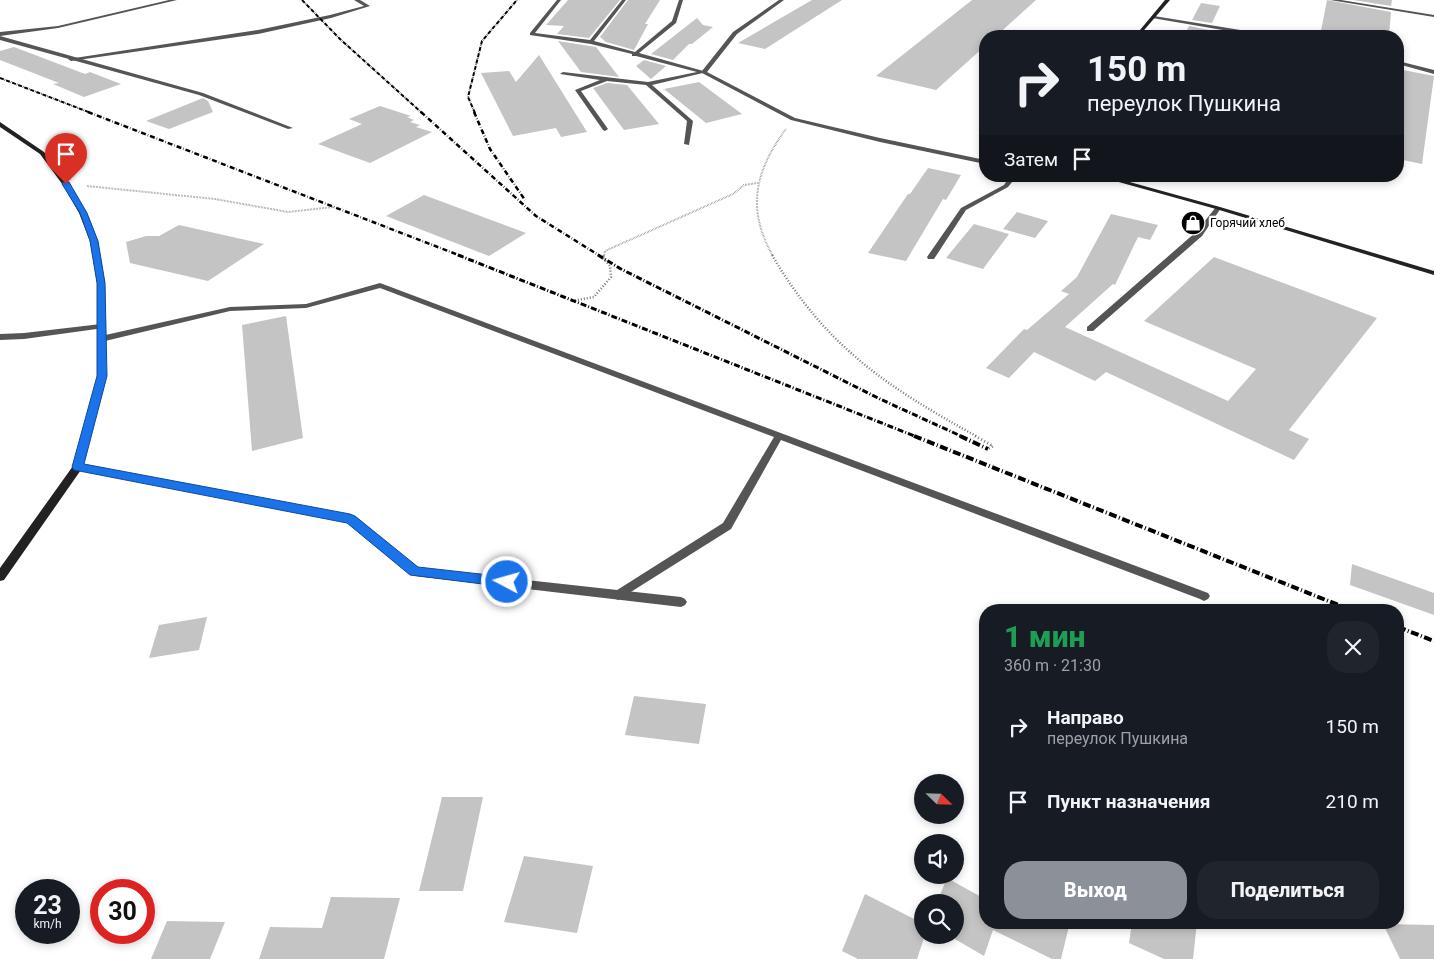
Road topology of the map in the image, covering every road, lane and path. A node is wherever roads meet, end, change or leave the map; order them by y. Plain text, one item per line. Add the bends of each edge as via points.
1 (175, 0) edge
2 (356, 0) edge
3 (559, 0) edge
4 (624, 0) edge
5 (681, 0) edge
6 (782, 0) edge
7 (1168, 0) edge
8 (1332, 0) edge
9 (1434, 16) edge
10 (1154, 17) junction
11 (1142, 30) edge
12 (1230, 30) edge
13 (0, 36) edge
14 (591, 42) junction
15 (634, 55) junction
16 (71, 59) junction
17 (1404, 64) edge
18 (704, 72) junction
19 (1434, 72) edge
20 (563, 74) dead end
21 (606, 79) junction
22 (648, 84) junction
23 (793, 119) junction
24 (0, 124) edge
25 (290, 128) dead end
26 (605, 129) dead end
27 (686, 144) dead end
28 (979, 161) edge
29 (1009, 182) edge
30 (1122, 182) edge
31 (758, 183) junction
32 (87, 186) dead end
33 (333, 207) dead end
34 (1218, 208) junction
35 (931, 257) dead end
36 (1434, 273) edge
37 (572, 301) dead end
38 (101, 326) junction
39 (1090, 329) dead end
40 (0, 337) edge
41 (101, 339) junction
42 (779, 436) junction
43 (988, 449) dead end
44 (78, 467) junction
45 (0, 577) edge
46 (618, 595) junction
47 (1204, 596) dead end
48 (681, 602) dead end

1 - 13 street via 58,27
2 - 16 street via 368,6 330,18 230,37
3 - 14 street via 532,34
4 - 14 street
5 - 15 street via 674,22
6 - 18 street via 735,34
7 - 10 street
8 - 9 street
10 - 11 street
10 - 12 street
13 - 16 street
14 - 15 street
15 - 18 street
16 - 25 street via 201,94
17 - 19 street
18 - 22 street
18 - 23 street
20 - 21 street
21 - 22 street
21 - 26 street via 578,90
22 - 27 street via 690,121
23 - 28 street
23 - 31 path via 768,154
24 - 38 street via 42,153 84,213 94,241 101,283
29 - 35 street via 964,209
30 - 34 street
31 - 37 path via 744,185 733,194 605,250 603,258 610,266 611,277 594,298
31 - 43 path via 756,207 764,238 779,266 821,325 856,358 895,387 993,446
32 - 33 path via 215,199 288,212
34 - 36 street
34 - 39 street via 1199,234
38 - 40 street
38 - 41 street
41 - 42 street via 230,309 306,306 380,285
41 - 44 street via 102,376
42 - 46 street via 727,526
42 - 47 street
44 - 45 street
44 - 46 street via 350,519 415,572
46 - 48 street

